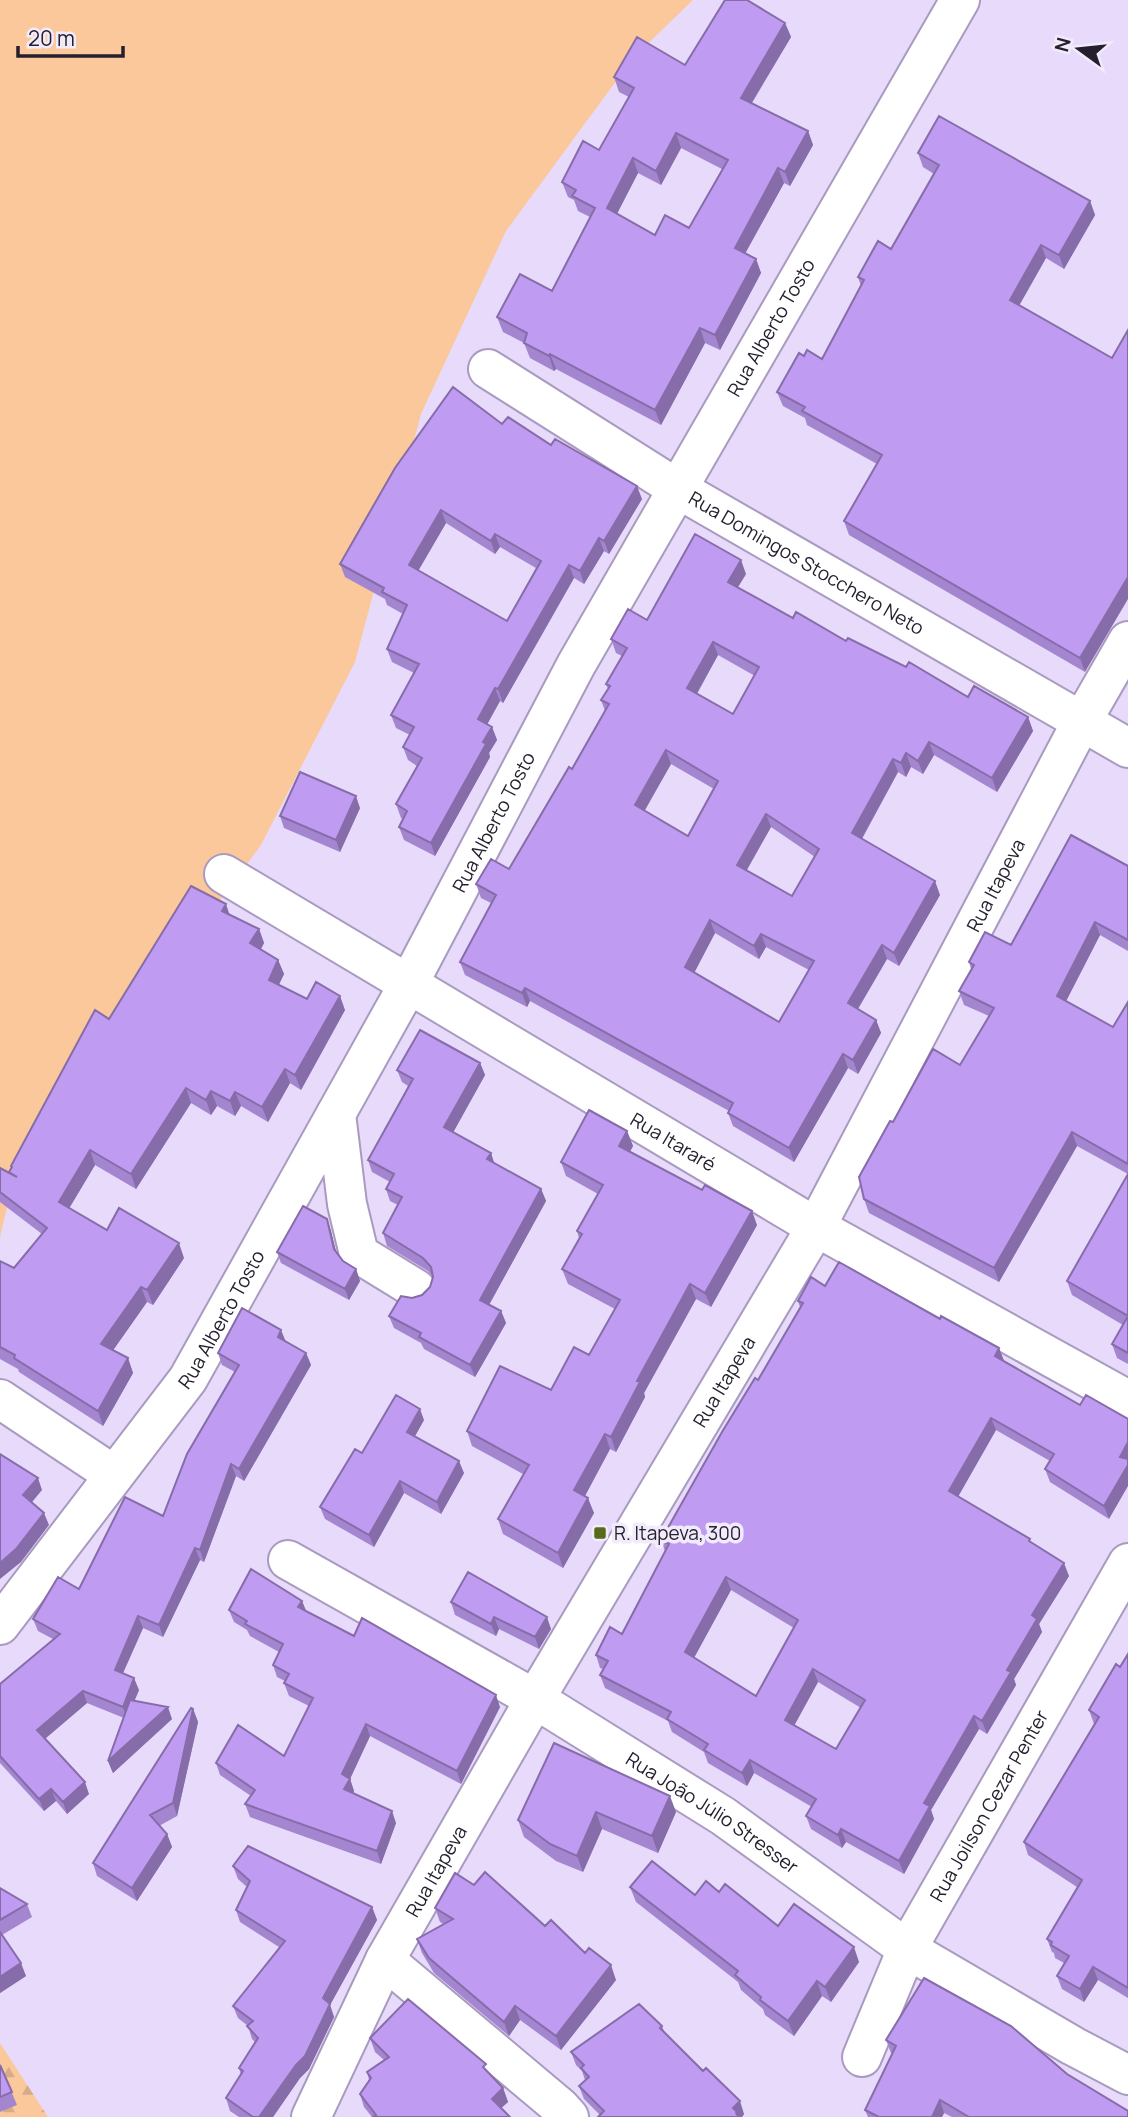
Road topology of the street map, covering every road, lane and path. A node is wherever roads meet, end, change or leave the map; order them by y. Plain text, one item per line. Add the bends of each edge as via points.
1 (960, 0) edge
2 (488, 369) dead end
3 (678, 489) junction
4 (1128, 641) edge
5 (1082, 721) junction
6 (1128, 748) edge
7 (224, 874) dead end
8 (408, 985) junction
9 (336, 1114) junction
10 (816, 1227) junction
11 (416, 1289) dead end
12 (0, 1399) edge
13 (1128, 1400) edge
14 (114, 1475) junction
15 (288, 1560) dead end
16 (1128, 1563) edge
17 (0, 1625) edge
18 (535, 1699) junction
19 (907, 1949) junction
20 (385, 1960) junction
21 (862, 2057) dead end
22 (1128, 2075) edge
23 (311, 2117) edge
24 (569, 2117) edge

1 - 3 street, Rua Alberto Tosto
2 - 3 street, Rua Domingos Stocchero Neto
3 - 5 street, Rua Domingos Stocchero Neto
3 - 8 street, Rua Alberto Tosto via 576,665
4 - 5 street, Rua Itapeva
5 - 6 street, Rua Domingos Stocchero Neto
5 - 10 street, Rua Itapeva
7 - 8 street, Rua Itararé
8 - 9 street, Rua Alberto Tosto
8 - 10 street, Rua Itararé
9 - 11 street via 359,1254
9 - 14 street, Rua Alberto Tosto via 188,1379
10 - 13 street, Rua Itararé
10 - 18 street, Rua Itapeva
12 - 14 street
14 - 17 street, Rua Alberto Tosto
15 - 18 street, Rua João Júlio Stresser
16 - 19 street, Rua Joilson Cezar Penter
18 - 19 street, Rua João Júlio Stresser via 723,1816
18 - 20 street, Rua Itapeva
19 - 21 street, Rua Joilson Cezar Penter
19 - 22 street, Rua João Júlio Stresser
20 - 23 street, Rua Itapeva
20 - 24 street

